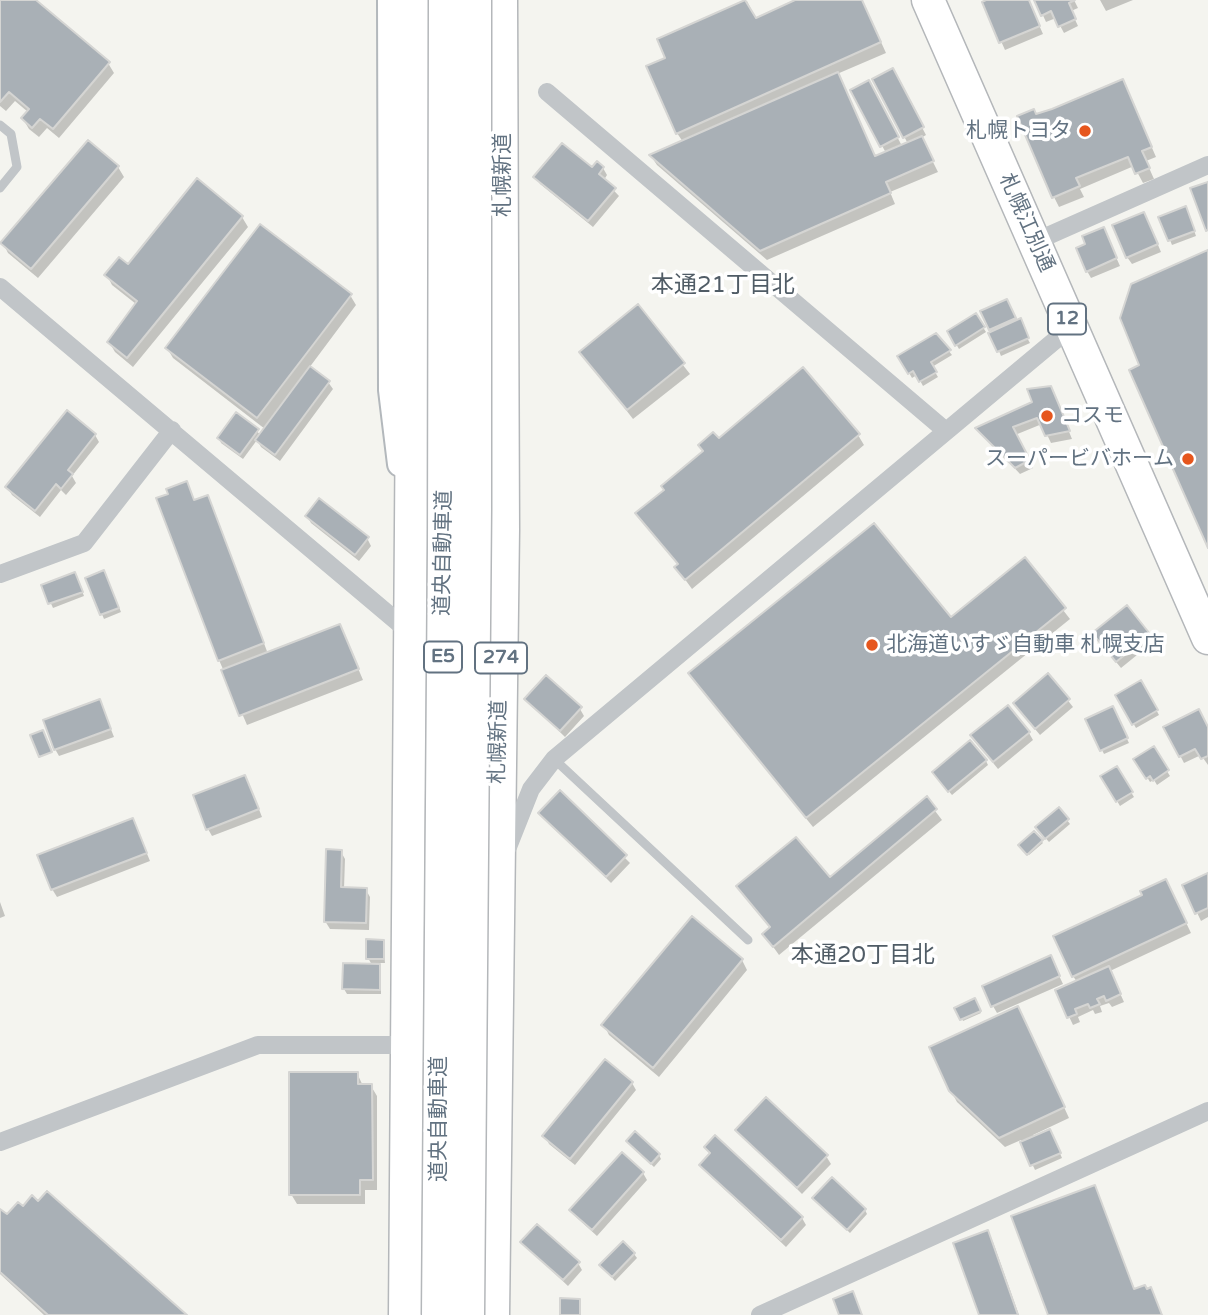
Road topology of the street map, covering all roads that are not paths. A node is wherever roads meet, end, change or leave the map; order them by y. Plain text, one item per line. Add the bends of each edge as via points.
1 (390, 0) edge
2 (415, 0) edge
3 (444, 0) edge
4 (475, 0) edge
5 (501, 0) edge
6 (928, 0) edge
7 (547, 92) dead end
8 (0, 125) edge
9 (1208, 165) edge
10 (0, 188) edge
11 (1034, 242) junction
12 (0, 287) edge
13 (1071, 327) junction
14 (172, 430) junction
15 (946, 431) junction
16 (412, 565) junction
17 (0, 574) edge
18 (413, 635) junction
19 (1208, 638) edge
20 (554, 759) junction
21 (497, 881) junction
22 (748, 940) dead end
23 (407, 1045) junction
24 (494, 1046) junction
25 (1208, 1111) edge
26 (0, 1142) edge
27 (405, 1315) edge
28 (438, 1315) edge
29 (468, 1315) edge
30 (493, 1315) edge
31 (760, 1315) edge

1 - 16 street via 391,390
2 - 16 highway
3 - 28 highway, 道央自動車道 / E5, bridge
4 - 29 highway, 道央自動車道 / E5, bridge
5 - 21 highway, 札幌新道 / 274 via 503,529
6 - 11 highway, 札幌江別通 / 12
7 - 15 street
8 - 10 lane via 11,134 17,167
9 - 11 street
11 - 13 highway, 札幌江別通 / 12
12 - 14 street
13 - 15 street
13 - 19 highway, 札幌江別通 / 12
14 - 17 street via 84,543
14 - 18 street
15 - 20 street
16 - 18 highway
18 - 23 highway
20 - 21 street via 520,812
20 - 22 lane
21 - 24 highway, 札幌新道 / 274
23 - 24 street
23 - 26 street via 258,1045
23 - 27 highway
24 - 30 highway, 札幌新道 / 274
25 - 31 street

